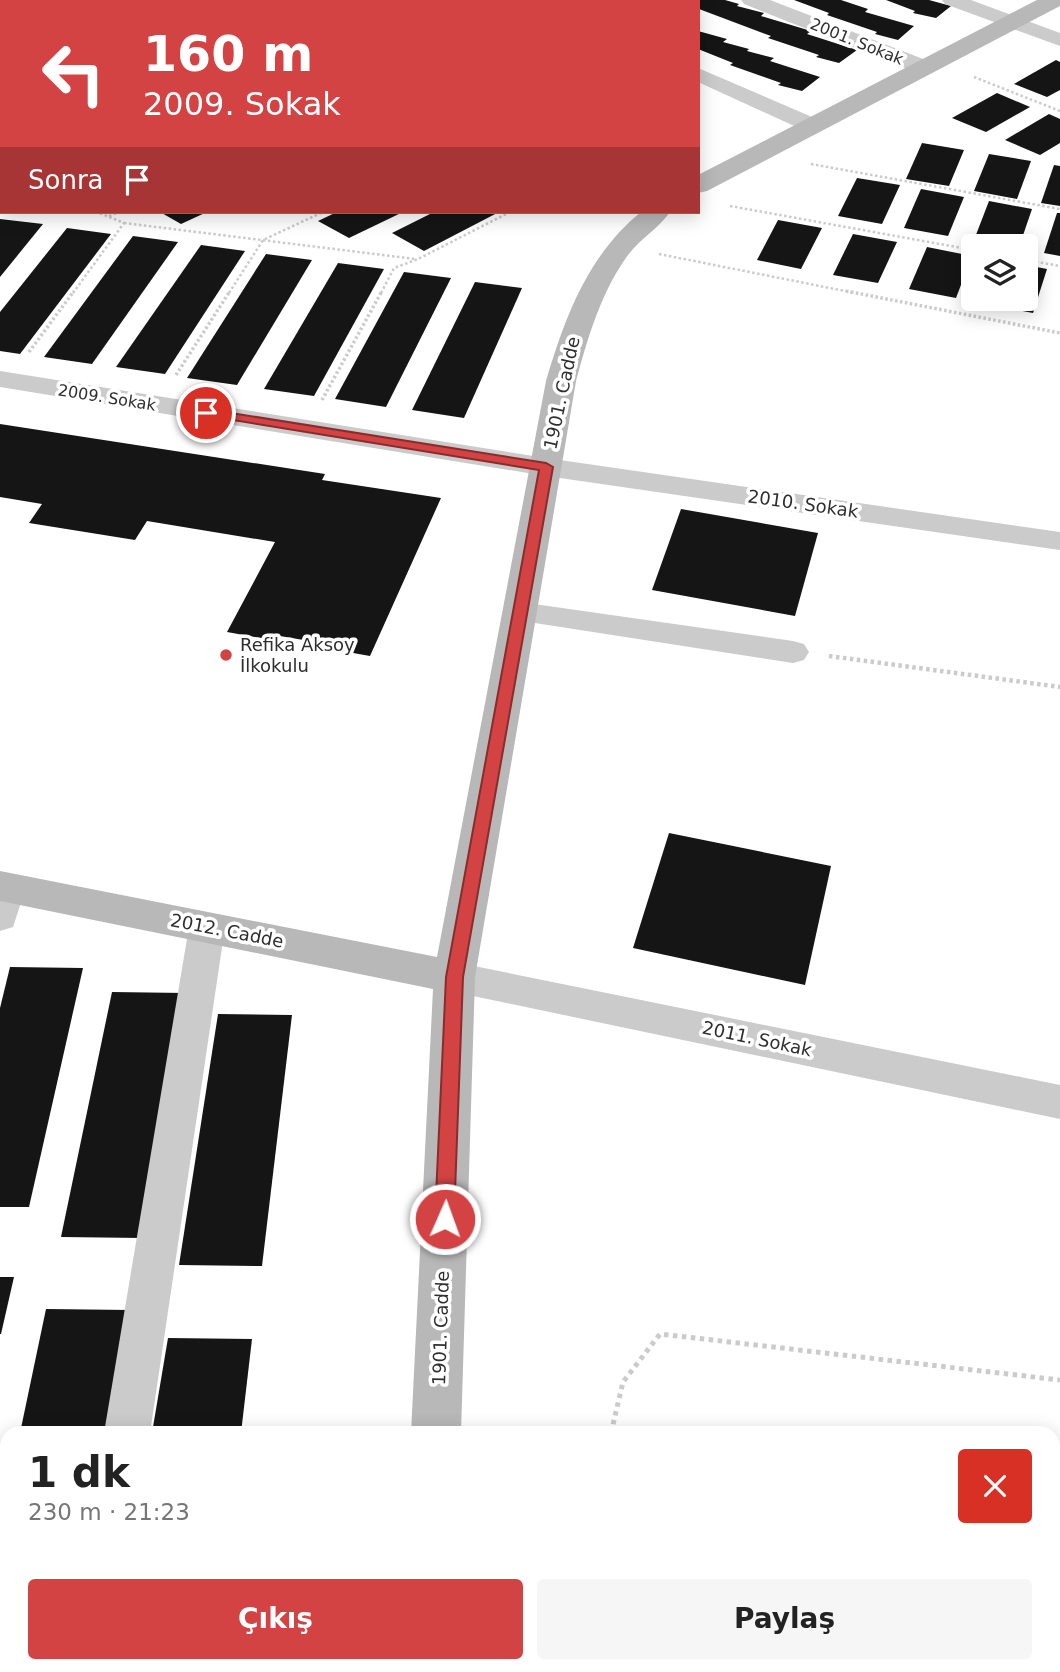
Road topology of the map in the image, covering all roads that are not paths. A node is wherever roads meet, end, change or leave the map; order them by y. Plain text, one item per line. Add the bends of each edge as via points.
1 (751, 0) edge
2 (952, 0) edge
3 (1054, 0) edge
4 (1012, 22) junction
5 (1060, 40) edge
6 (928, 65) junction
7 (700, 75) edge
8 (811, 125) junction
9 (700, 185) edge
10 (655, 214) edge
11 (4, 380) edge
12 (546, 467) junction
13 (1060, 541) edge
14 (520, 612) junction
15 (793, 652) road end
16 (3, 897) edge
17 (207, 927) junction
18 (454, 977) junction
19 (1060, 1102) edge
20 (128, 1426) edge
21 (436, 1426) edge

1 - 6 street, 2001. Sokak
2 - 4 street
3 - 4 street
4 - 5 street
4 - 6 street
6 - 8 street
7 - 8 street
8 - 9 street
10 - 12 street, 1901. Cadde via 618,247 581,313 561,381
11 - 12 street, 2009. Sokak
12 - 13 street, 2010. Sokak
12 - 14 street, 1901. Cadde
14 - 15 street
14 - 18 street, 1901. Cadde
16 - 17 street, 2012. Cadde
17 - 18 street, 2012. Cadde
17 - 20 street
18 - 19 street, 2011. Sokak
18 - 21 street, 1901. Cadde

